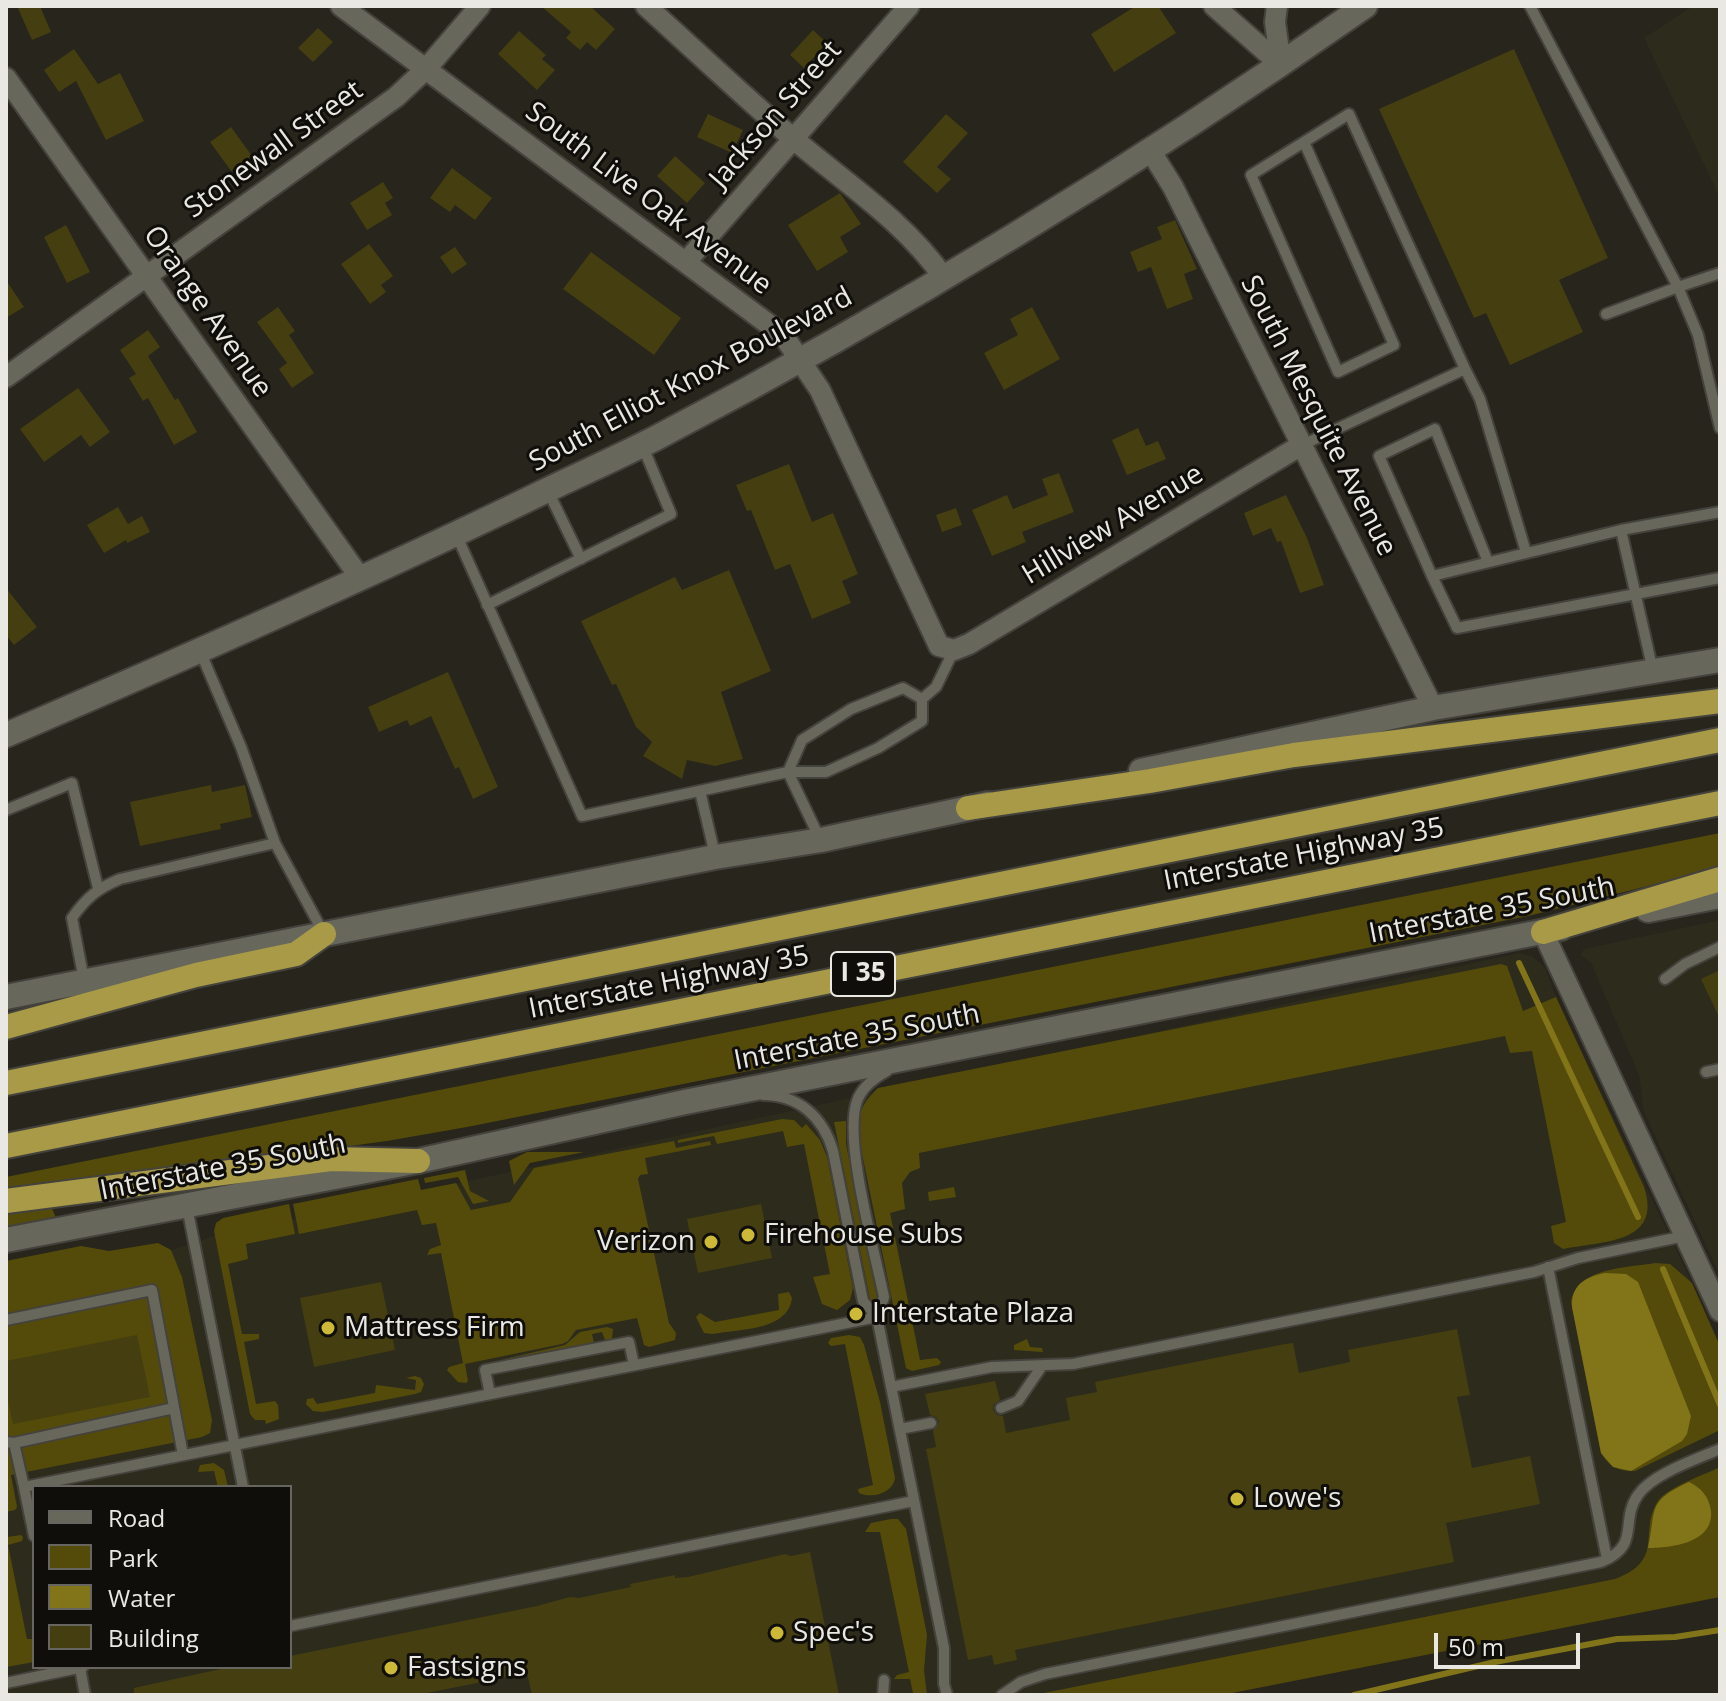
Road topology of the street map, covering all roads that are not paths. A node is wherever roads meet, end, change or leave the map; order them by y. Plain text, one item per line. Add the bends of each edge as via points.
1 (341, 6) edge
2 (480, 6) edge
3 (646, 6) edge
4 (909, 6) edge
5 (1214, 6) edge
6 (1277, 6) edge
7 (1365, 6) edge
8 (1530, 6) edge
9 (1281, 65) junction
10 (426, 69) junction
11 (6, 78) edge
12 (793, 138) junction
13 (1304, 142) junction
14 (1150, 150) junction
15 (686, 262) junction
16 (1720, 273) edge
17 (148, 275) junction
18 (944, 278) junction
19 (1678, 287) junction
20 (1606, 314) dead end
21 (799, 361) junction
22 (1465, 369) junction
23 (6, 377) edge
24 (1720, 428) edge
25 (642, 445) junction
26 (1300, 446) junction
27 (547, 490) junction
28 (1720, 512) edge
29 (1621, 530) junction
30 (456, 534) junction
31 (1526, 552) junction
32 (581, 559) junction
33 (1488, 562) junction
34 (1432, 576) junction
35 (1720, 578) edge
36 (361, 579) junction
37 (1635, 594) junction
38 (487, 605) junction
39 (954, 650) junction
40 (200, 651) junction
41 (1720, 660) edge
42 (1653, 671) junction
43 (922, 699) junction
44 (1720, 701) edge
45 (1433, 708) junction
46 (7, 732) edge
47 (1720, 740) edge
48 (788, 772) junction
49 (700, 791) junction
50 (1720, 803) edge
51 (968, 808) junction
52 (6, 810) edge
53 (821, 840) junction
54 (275, 843) junction
55 (715, 857) junction
56 (1720, 879) edge
57 (98, 888) junction
58 (1720, 896) edge
59 (1543, 932) junction
60 (324, 934) junction
61 (1720, 947) edge
62 (1665, 979) dead end
63 (85, 982) junction
64 (6, 997) edge
65 (6, 1027) edge
66 (941, 1052) junction
67 (1720, 1069) edge
68 (1706, 1072) dead end
69 (6, 1083) edge
70 (685, 1102) junction
71 (6, 1146) edge
72 (418, 1161) junction
73 (6, 1201) edge
74 (187, 1207) junction
75 (1685, 1236) junction
76 (6, 1240) edge
77 (1548, 1267) junction
78 (1720, 1311) edge
79 (877, 1317) junction
80 (6, 1320) edge
81 (634, 1365) junction
82 (1042, 1366) junction
83 (891, 1387) junction
84 (490, 1394) junction
85 (174, 1408) junction
86 (1001, 1408) dead end
87 (931, 1423) dead end
88 (900, 1429) junction
89 (10, 1442) edge
90 (235, 1445) junction
91 (1720, 1449) edge
92 (183, 1455) junction
93 (32, 1485) edge
94 (34, 1485) edge
95 (243, 1485) edge
96 (24, 1487) junction
97 (914, 1501) junction
98 (32, 1526) edge
99 (1607, 1559) junction
100 (292, 1626) edge
101 (61, 1669) edge
102 (81, 1669) edge
103 (884, 1680) dead end
104 (6, 1683) edge
105 (85, 1695) edge
106 (883, 1695) edge
107 (947, 1695) edge
108 (1002, 1695) edge

1 - 10 street, South Live Oak Avenue
2 - 10 street, Stonewall Street
3 - 12 street
4 - 12 street, Jackson Street
5 - 9 street
6 - 9 street
7 - 9 main road, South Elliot Knox Boulevard
8 - 19 lane
9 - 14 main road, South Elliot Knox Boulevard
10 - 15 street, South Live Oak Avenue
10 - 17 street, Stonewall Street via 396,97
11 - 17 street, Orange Avenue
12 - 15 street, Jackson Street
12 - 18 street via 907,234
13 - 13 lane via 1251,175 1338,372 1394,345
13 - 22 lane via 1349,114
14 - 18 main road, South Elliot Knox Boulevard
14 - 26 street, South Mesquite Avenue
15 - 21 street, South Live Oak Avenue via 783,335
16 - 19 lane
17 - 23 street, Stonewall Street
17 - 36 street, Orange Avenue
18 - 21 main road, South Elliot Knox Boulevard
19 - 20 lane
19 - 24 lane via 1698,335
21 - 25 main road, South Elliot Knox Boulevard
21 - 39 street, South Live Oak Avenue via 820,390 939,646
22 - 26 lane
22 - 31 lane via 1480,399
25 - 27 main road, South Elliot Knox Boulevard
25 - 32 lane via 671,514
26 - 39 street, Hillview Avenue
26 - 45 street, South Mesquite Avenue
27 - 30 main road, South Elliot Knox Boulevard
27 - 32 lane
28 - 29 lane
29 - 31 lane
29 - 37 lane
30 - 36 main road, South Elliot Knox Boulevard
30 - 38 lane
31 - 33 lane
32 - 38 lane
33 - 34 lane
33 - 34 lane via 1435,429 1379,456
34 - 37 lane via 1457,628
35 - 37 lane
36 - 40 main road, South Elliot Knox Boulevard
37 - 42 lane
38 - 49 lane via 582,816
39 - 43 lane via 936,687
40 - 46 main road, South Elliot Knox Boulevard
40 - 54 lane
41 - 42 main road
42 - 45 main road
43 - 48 lane via 922,721 878,748 826,772
43 - 48 lane via 903,688 851,709 802,740
44 - 51 highway via 1294,755
45 - 51 main road
47 - 69 highway, Interstate Highway 35 / I 35
48 - 49 lane
48 - 53 lane
49 - 55 lane
50 - 71 highway, Interstate Highway 35 / I 35
51 - 53 main road
52 - 57 lane via 72,783
53 - 55 main road
54 - 57 lane
54 - 60 lane
55 - 60 main road
56 - 59 highway
57 - 63 lane via 72,918
58 - 59 main road, Interstate 35 South
59 - 66 main road, Interstate 35 South
59 - 75 street
60 - 63 main road
60 - 65 highway via 296,954 196,975
61 - 62 lane
63 - 64 main road
66 - 70 main road, Interstate 35 South
66 - 79 lane via 876,1077 855,1106 854,1146 884,1297
67 - 68 lane
70 - 72 main road, Interstate 35 South
70 - 79 lane via 780,1096 818,1119 833,1151 863,1301
72 - 73 highway via 331,1159
72 - 74 main road, Interstate 35 South
74 - 76 main road, Interstate 35 South
74 - 90 lane
75 - 77 lane
75 - 78 street
77 - 82 lane
77 - 99 lane
79 - 81 lane
79 - 83 lane
80 - 85 lane via 152,1290
81 - 84 lane
81 - 84 lane via 629,1342 485,1370
82 - 83 lane via 992,1367
82 - 86 lane via 1018,1401
83 - 88 lane
84 - 90 lane
85 - 89 lane
85 - 92 lane
87 - 88 lane
88 - 97 lane
89 - 96 lane
90 - 92 lane
90 - 95 lane
91 - 99 lane via 1643,1489 1634,1502 1628,1539
92 - 94 lane
93 - 96 lane
96 - 98 lane
97 - 100 lane
97 - 107 lane via 944,1648
99 - 108 lane via 1045,1674
101 - 104 lane
102 - 105 lane
103 - 106 lane

